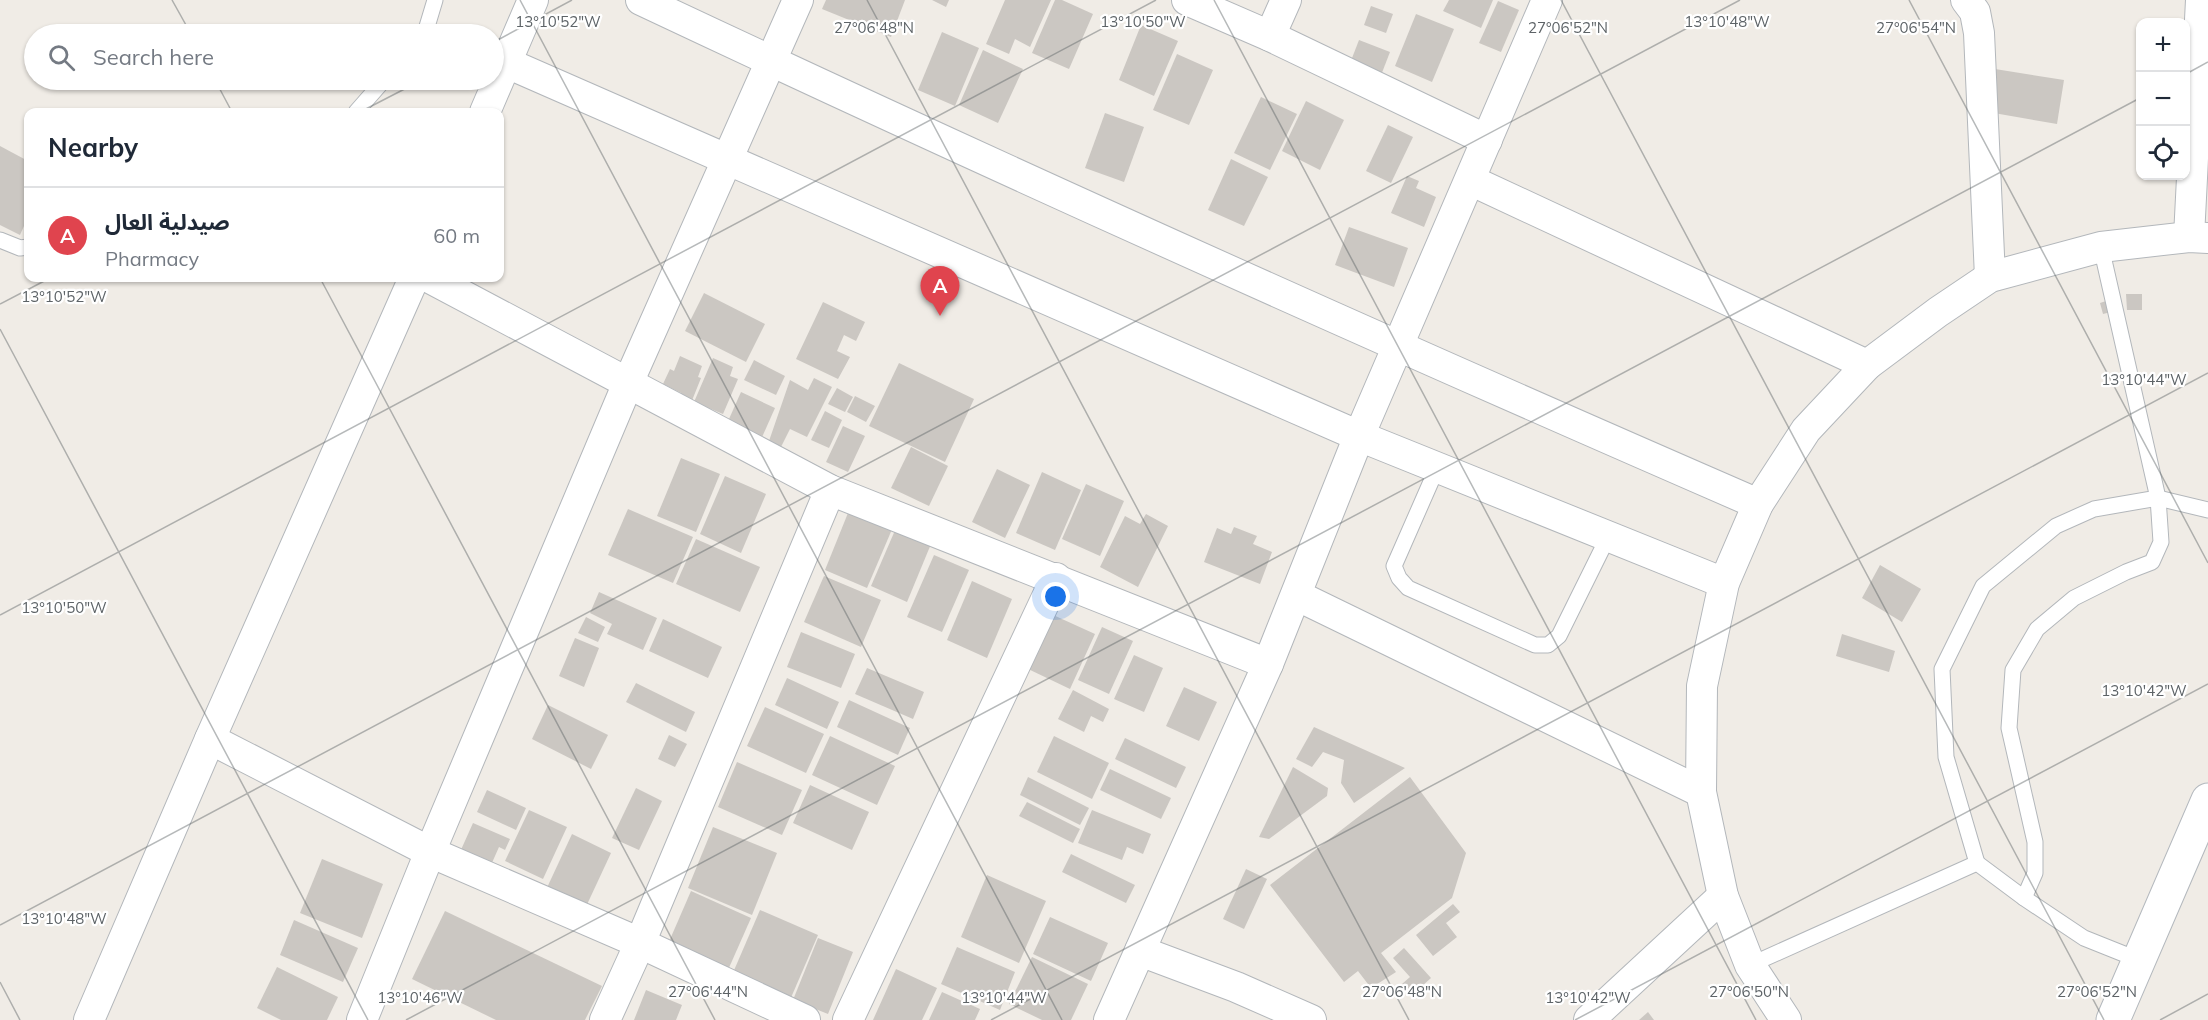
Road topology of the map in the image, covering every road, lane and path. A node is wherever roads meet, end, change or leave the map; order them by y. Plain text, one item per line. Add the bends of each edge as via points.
1 (435, 0) edge
2 (533, 0) edge
3 (641, 0) edge
4 (798, 0) edge
5 (1187, 0) edge
6 (1286, 0) edge
7 (1547, 0) edge
8 (1966, 0) edge
9 (2201, 0) edge
10 (428, 24) edge
11 (1270, 36) junction
12 (771, 62) junction
13 (507, 63) junction
14 (504, 70) edge
15 (375, 90) edge
16 (495, 90) edge
17 (360, 108) edge
18 (487, 108) edge
19 (1487, 140) junction
20 (728, 159) junction
21 (1470, 180) junction
22 (2198, 237) edge
23 (0, 240) edge
24 (2101, 247) junction
25 (24, 248) edge
26 (1990, 277) junction
27 (412, 282) edge
28 (438, 282) edge
29 (1398, 347) junction
30 (1867, 365) junction
31 (628, 383) junction
32 (1359, 436) junction
33 (1437, 468) junction
34 (830, 490) junction
35 (2157, 498) junction
36 (1758, 504) junction
37 (2208, 510) edge
38 (1608, 537) junction
39 (1056, 578) junction
40 (1724, 583) junction
41 (1296, 595) junction
42 (1268, 664) junction
43 (210, 739) junction
44 (1701, 792) junction
45 (2208, 800) edge
46 (430, 852) junction
47 (1977, 863) junction
48 (1722, 896) junction
49 (2024, 898) junction
50 (640, 943) junction
51 (1140, 951) junction
52 (2139, 960) junction
53 (1750, 965) junction
54 (89, 1020) edge
55 (362, 1020) edge
56 (605, 1020) edge
57 (804, 1020) edge
58 (848, 1020) edge
59 (1109, 1020) edge
60 (1311, 1020) edge
61 (1589, 1020) edge
62 (1786, 1020) edge
63 (2113, 1020) edge

1 - 10 lane
2 - 13 street
3 - 12 street
4 - 12 street
5 - 11 street
6 - 11 street
7 - 19 street
8 - 26 street via 1975,12 1980,33
9 - 22 street
11 - 19 street
12 - 20 street
12 - 29 street
13 - 14 street
13 - 20 street
15 - 17 lane
16 - 18 street
19 - 21 street
20 - 31 street
20 - 32 street
21 - 29 street
21 - 30 street
22 - 24 street
23 - 25 lane
24 - 26 street
24 - 35 lane
26 - 30 street
27 - 43 street
28 - 31 street
29 - 32 street
29 - 36 street
30 - 36 street via 1806,430
31 - 34 street
31 - 46 street
32 - 33 street
32 - 41 street
33 - 38 street
33 - 38 lane via 1394,566 1399,578 1408,588 1536,645 1548,645 1558,636
34 - 39 street
34 - 50 street
35 - 37 lane
35 - 47 lane via 2094,509 2056,526 1983,586 1942,669 1946,757
35 - 49 lane via 2161,542 2152,562 2074,598 2037,629 2013,670 2009,728 2035,842 2036,873
36 - 40 street
38 - 40 street
39 - 42 street
39 - 58 street
40 - 44 street via 1702,686
41 - 42 street
41 - 44 street
42 - 51 street
43 - 46 street
43 - 54 street
44 - 48 street
45 - 52 main road
46 - 50 street
46 - 55 street
47 - 49 lane
47 - 53 lane
48 - 53 street
48 - 61 street
49 - 52 lane via 2084,938
50 - 56 street
50 - 57 street
51 - 59 street
51 - 60 street
52 - 63 main road
53 - 62 street

